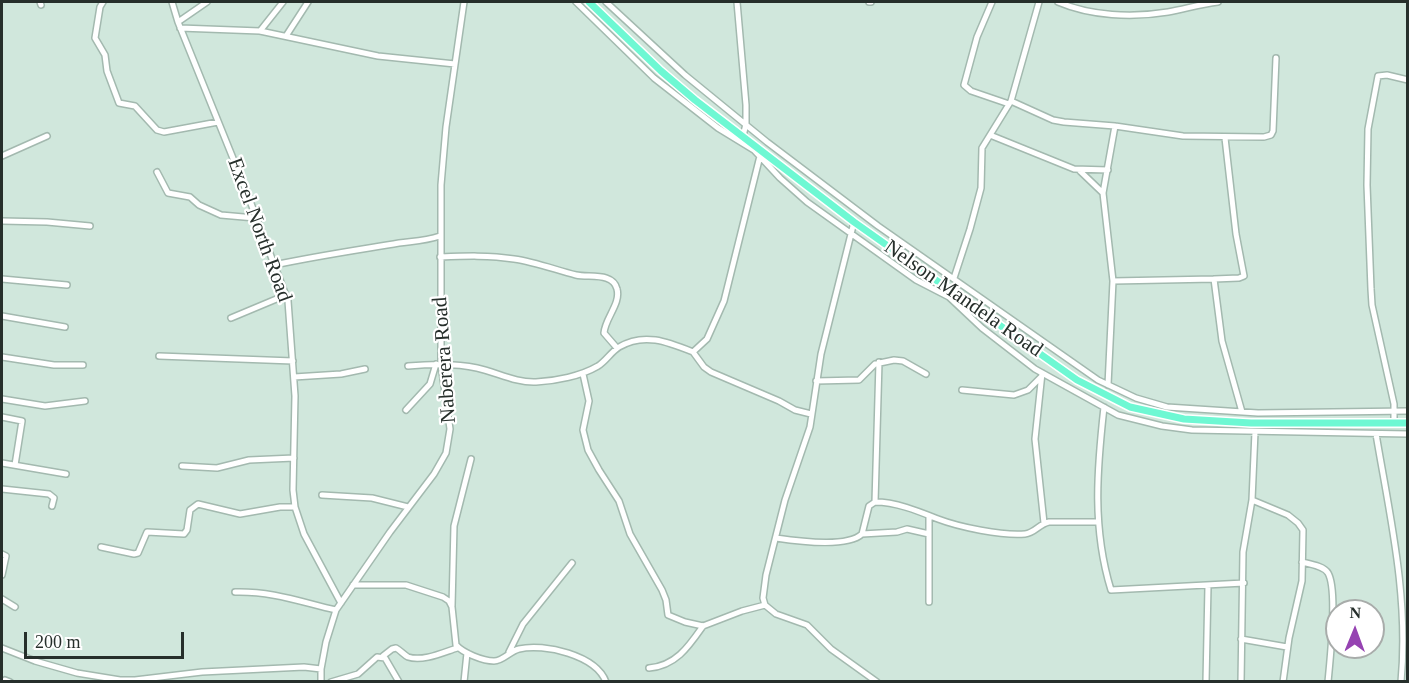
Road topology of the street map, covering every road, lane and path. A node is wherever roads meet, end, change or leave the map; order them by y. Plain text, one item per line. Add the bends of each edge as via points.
1 (103, 2) edge
2 (172, 2) edge
3 (207, 2) edge
4 (283, 2) edge
5 (308, 2) edge
6 (464, 2) edge
7 (576, 2) edge
8 (589, 2) edge
9 (606, 2) edge
10 (738, 2) edge
11 (992, 2) edge
12 (1039, 2) edge
13 (1058, 2) edge
14 (1218, 2) edge
15 (179, 25) junction
16 (260, 31) junction
17 (286, 36) junction
18 (1276, 58) dead end
19 (455, 64) junction
20 (1407, 80) edge
21 (1010, 102) junction
22 (218, 122) junction
23 (746, 124) junction
24 (1115, 126) junction
25 (990, 135) junction
26 (47, 136) dead end
27 (743, 136) junction
28 (1225, 138) junction
29 (2, 156) edge
30 (760, 156) junction
31 (1108, 170) junction
32 (1080, 171) junction
33 (157, 172) dead end
34 (1103, 194) junction
35 (255, 218) junction
36 (2, 221) edge
37 (854, 222) junction
38 (90, 226) dead end
39 (852, 235) junction
40 (440, 236) junction
41 (440, 257) junction
42 (274, 266) junction
43 (954, 278) junction
44 (2, 279) edge
45 (1214, 279) junction
46 (1113, 281) junction
47 (67, 285) dead end
48 (286, 295) junction
49 (2, 316) edge
50 (231, 318) dead end
51 (64, 327) dead end
52 (617, 348) junction
53 (693, 352) junction
54 (159, 356) dead end
55 (2, 357) edge
56 (293, 362) junction
57 (879, 362) junction
58 (439, 364) junction
59 (83, 365) dead end
60 (408, 366) dead end
61 (365, 369) dead end
62 (583, 374) junction
63 (926, 374) dead end
64 (1042, 375) junction
65 (294, 377) junction
66 (816, 381) junction
67 (1108, 385) junction
68 (962, 390) dead end
69 (2, 399) edge
70 (85, 401) dead end
71 (1104, 407) junction
72 (406, 410) dead end
73 (1395, 411) junction
74 (1407, 411) edge
75 (1242, 412) junction
76 (811, 414) junction
77 (2, 417) edge
78 (1394, 423) junction
79 (1407, 423) edge
80 (1255, 432) junction
81 (1376, 434) junction
82 (1407, 434) edge
83 (294, 458) junction
84 (471, 459) dead end
85 (2, 463) edge
86 (15, 465) junction
87 (182, 466) dead end
88 (66, 474) dead end
89 (2, 489) edge
90 (322, 495) dead end
91 (1252, 500) junction
92 (875, 501) junction
93 (52, 506) dead end
94 (295, 507) junction
95 (408, 507) junction
96 (929, 516) junction
97 (1098, 522) junction
98 (1044, 523) junction
99 (862, 534) junction
100 (929, 534) junction
101 (776, 538) junction
102 (100, 547) dead end
103 (2, 554) edge
104 (1302, 562) junction
105 (572, 563) dead end
106 (2, 575) edge
107 (1244, 583) junction
108 (353, 585) junction
109 (1208, 586) junction
110 (235, 592) dead end
111 (2, 599) edge
112 (929, 602) dead end
113 (341, 603) junction
114 (765, 605) junction
115 (15, 607) dead end
116 (452, 607) junction
117 (336, 610) junction
118 (703, 626) junction
119 (1405, 634) edge
120 (1241, 639) junction
121 (1287, 647) junction
122 (2, 648) edge
123 (458, 648) junction
124 (508, 652) junction
125 (467, 653) junction
126 (383, 656) junction
127 (649, 668) dead end
128 (321, 669) junction
129 (155, 680) edge
130 (321, 681) edge
131 (331, 681) edge
132 (399, 681) edge
133 (464, 681) edge
134 (606, 681) edge
135 (877, 681) edge
136 (1206, 681) edge
137 (1241, 681) edge
138 (1283, 681) edge
139 (1328, 681) edge
140 (1401, 681) edge

1 - 22 street via 95,38 119,103 135,106 161,132
2 - 15 street, Excel North Road
3 - 15 street
4 - 16 street
5 - 17 street
6 - 19 street, Naberera Road
7 - 30 street via 661,84
8 - 27 main road, Nelson Mandela Road via 673,82
9 - 23 street via 685,75
10 - 23 street
11 - 21 street via 977,37 964,85 971,91
12 - 21 street
13 - 14 street via 1084,11 1123,15
15 - 16 street
15 - 22 street, Excel North Road
16 - 17 street
17 - 19 street via 378,56
18 - 28 street via 1272,134
19 - 40 street, Naberera Road via 441,185
20 - 73 street via 1378,76 1368,129 1371,297
21 - 24 street via 1058,122
21 - 25 street
22 - 35 street, Excel North Road
23 - 27 street
23 - 43 street via 858,211
24 - 28 street
24 - 31 street
25 - 32 street
25 - 43 street via 982,148 981,188
26 - 29 street
27 - 37 main road, Nelson Mandela Road
28 - 45 street via 1236,234 1245,274
30 - 39 street via 807,202
30 - 53 street via 724,301 707,339
31 - 32 street
31 - 34 street
32 - 34 street
33 - 35 street via 168,193 190,196 221,215
34 - 46 street
35 - 42 street, Excel North Road
36 - 38 street
37 - 39 street
37 - 78 main road, Nelson Mandela Road via 1077,380 1130,407 1184,419
39 - 64 street via 916,280 949,297
39 - 66 street
40 - 41 street, Naberera Road
40 - 42 street
41 - 52 street via 513,259 611,281 618,294 604,333
41 - 58 street, Naberera Road
42 - 48 street, Excel North Road
43 - 67 street
44 - 47 street
45 - 46 street
45 - 75 street via 1222,341
46 - 67 street
48 - 50 street
48 - 56 street, Excel North Road
49 - 51 street
52 - 53 street via 647,338
52 - 62 street via 602,364
53 - 76 street via 711,372
54 - 56 street
55 - 59 street via 50,365
56 - 65 street, Excel North Road
57 - 63 street via 903,361
57 - 66 street via 859,380
57 - 92 street
58 - 60 street
58 - 62 street via 474,367 534,382
58 - 72 street via 430,384
58 - 95 street, Naberera Road via 450,429 446,453
61 - 65 street
62 - 118 street via 589,401 584,433 592,460 619,501 630,534 662,590 667,613
64 - 68 street via 1029,390 1019,394
64 - 71 street
64 - 98 street via 1035,439
65 - 83 street, Excel North Road
66 - 76 street
67 - 75 street via 1160,406
69 - 70 street via 45,406
71 - 80 street via 1133,420 1167,428
71 - 97 street via 1098,458
73 - 74 street
73 - 75 street
73 - 78 street
76 - 101 street
77 - 86 street via 22,421
78 - 79 main road, Nelson Mandela Road
80 - 81 street
80 - 91 street
81 - 82 street
81 - 119 street via 1398,551
83 - 87 street via 249,460 217,468
83 - 94 street, Excel North Road
84 - 116 street via 454,526
85 - 86 street
86 - 88 street
89 - 93 street via 51,495
90 - 95 street via 372,498
91 - 104 street via 1281,511 1300,525
91 - 107 street via 1244,539
92 - 96 street
92 - 99 street via 869,506
94 - 102 street via 240,514 198,504 190,510 184,534 147,532 134,554
94 - 113 street, Excel North Road via 304,534
95 - 108 street, Naberera Road
96 - 98 street via 1014,535 1032,533
96 - 100 street
97 - 98 street
97 - 109 street via 1112,591
99 - 100 street via 908,529
99 - 101 street via 838,541
100 - 112 street
101 - 114 street via 764,587
103 - 106 street via 6,556
104 - 121 street via 1300,594
104 - 139 street via 1325,570 1329,576 1332,612
105 - 124 street via 523,624
107 - 109 street
107 - 120 street
108 - 113 street, Naberera Road
108 - 116 street via 409,586 443,597
109 - 136 street
110 - 117 street via 289,597
111 - 115 street
113 - 117 street, Naberera Road
114 - 118 street
114 - 135 street via 776,614 807,625 836,653
116 - 123 street
117 - 128 street, Naberera Road via 328,629
118 - 127 street via 679,657 664,666
119 - 140 street
120 - 121 street
120 - 137 street
121 - 138 street
122 - 129 street via 90,677
123 - 125 street
123 - 126 street via 416,657 396,648
124 - 125 street via 495,661
124 - 134 street via 534,648 564,652 592,665
125 - 133 street
126 - 131 street via 358,674
126 - 132 street
128 - 129 street via 202,672
128 - 130 street, Naberera Road

